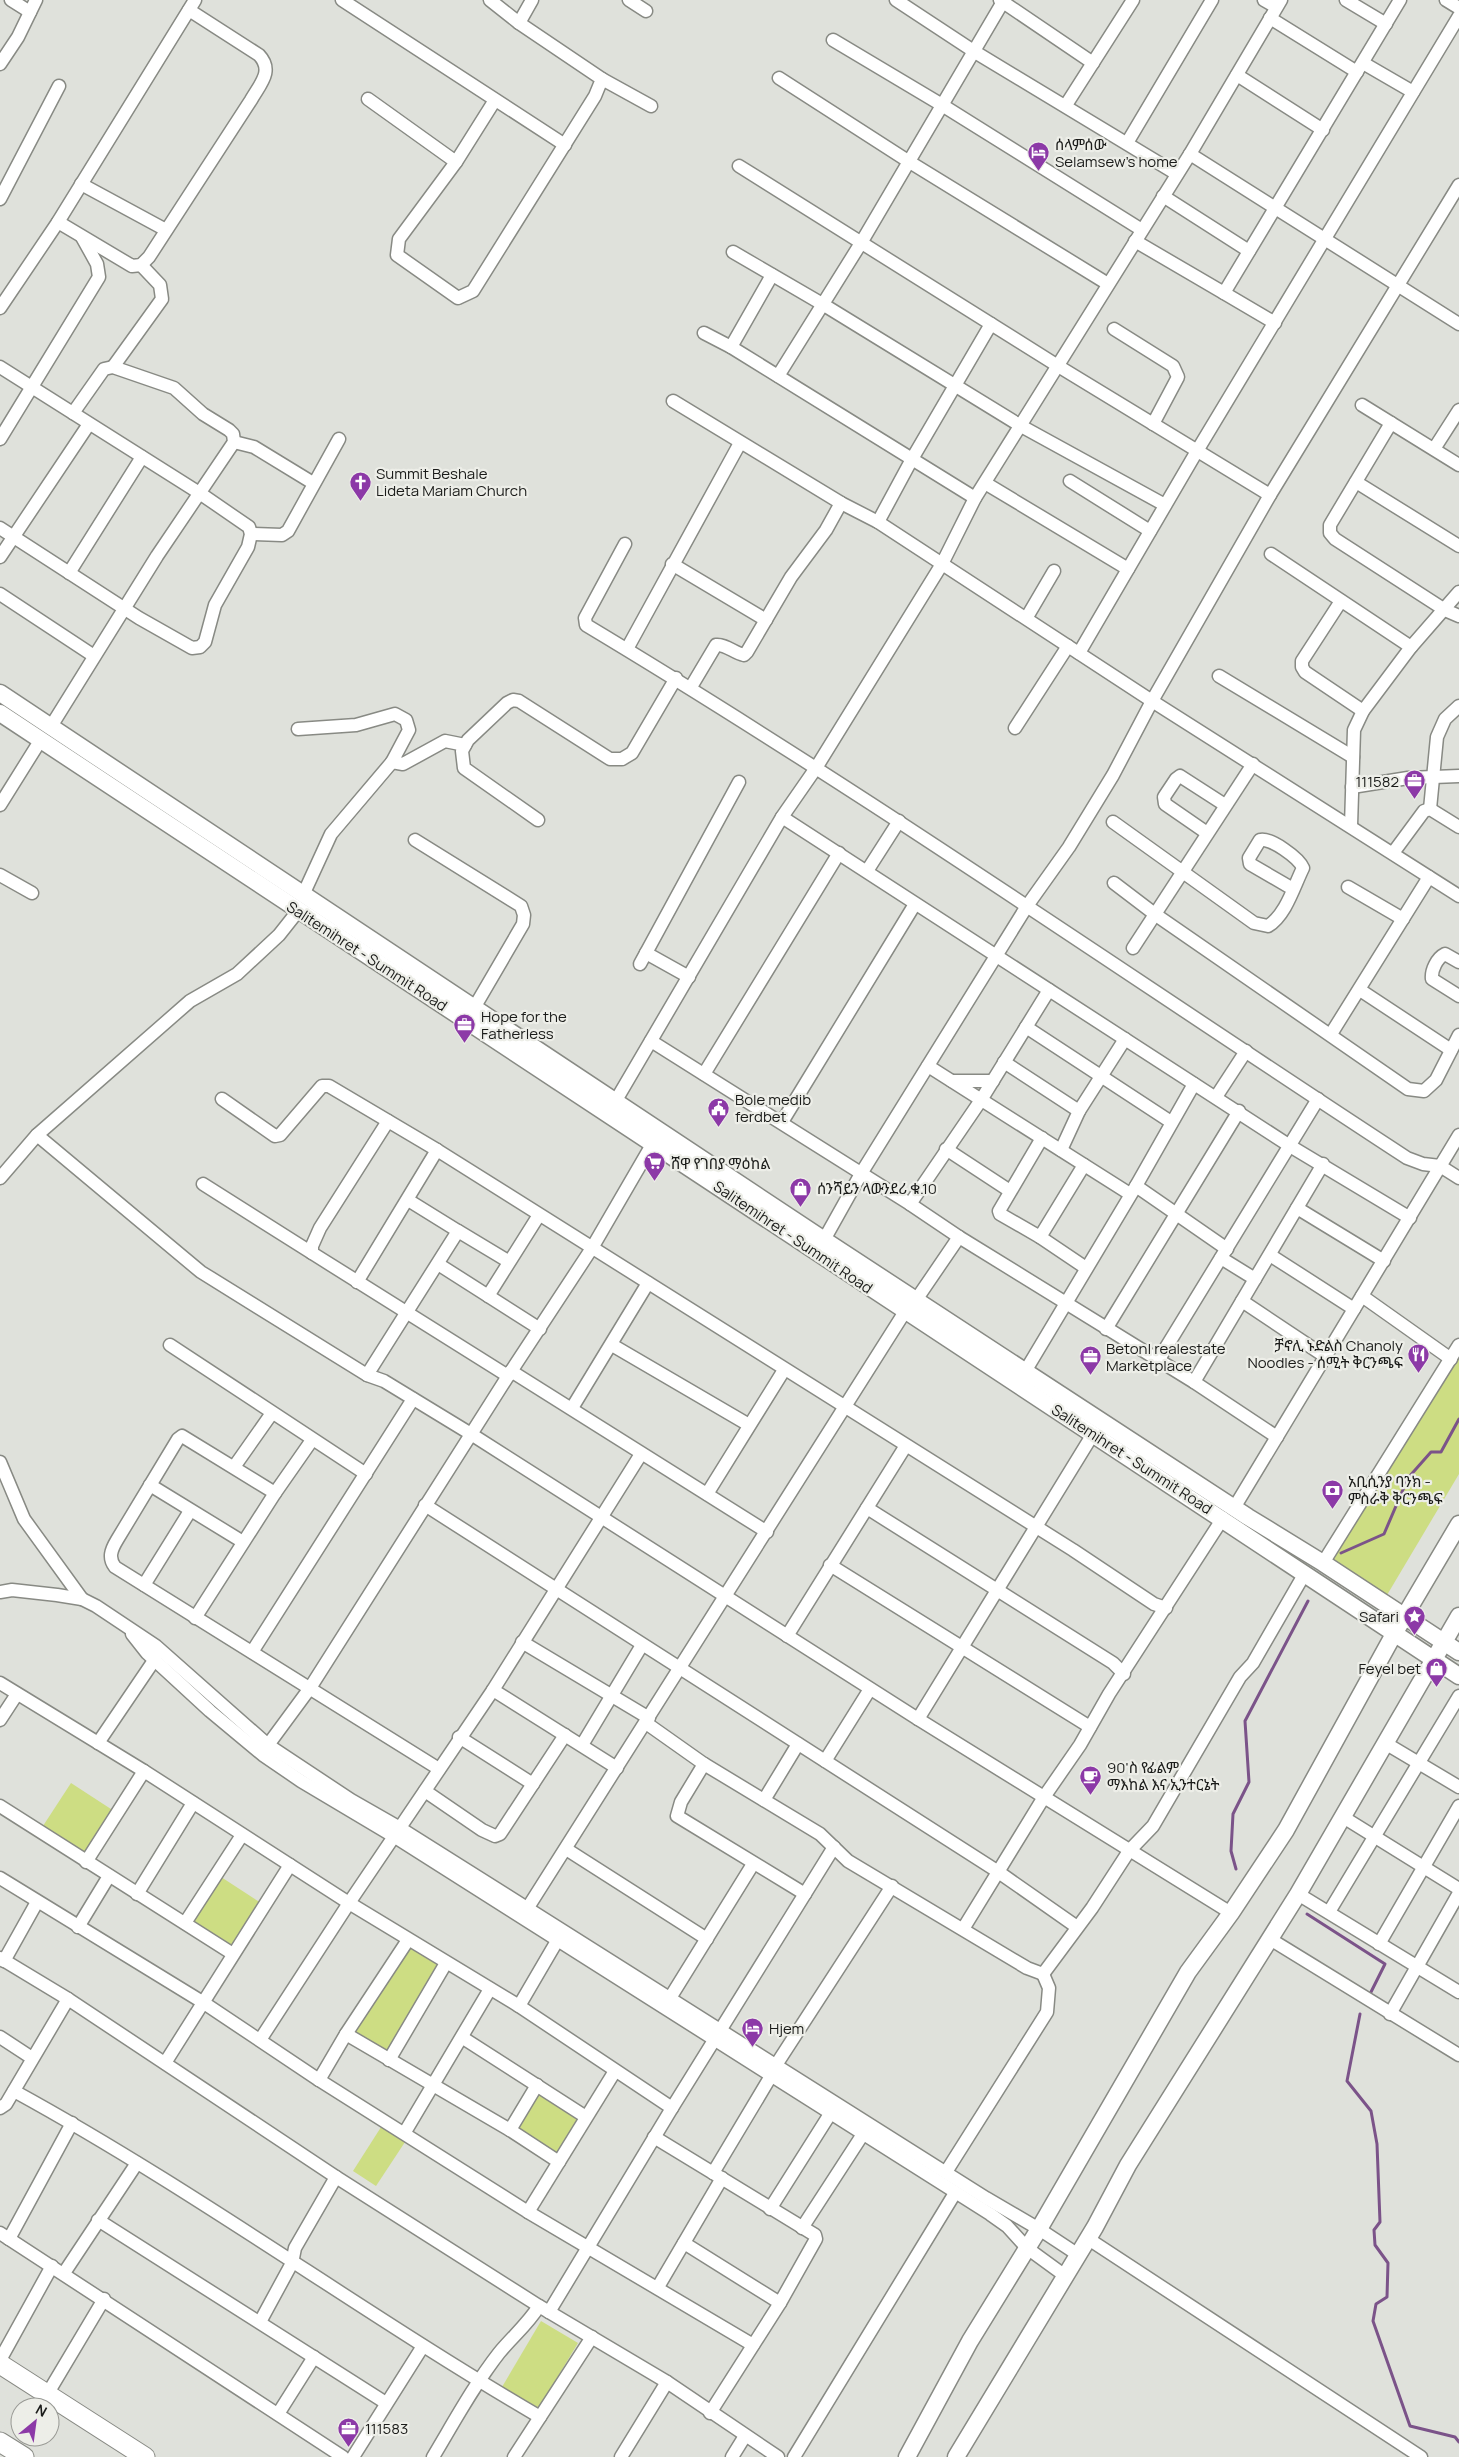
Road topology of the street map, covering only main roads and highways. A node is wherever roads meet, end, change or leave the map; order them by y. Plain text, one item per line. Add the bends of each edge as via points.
1 (0, 693) edge
2 (0, 713) edge
3 (45, 734) junction
4 (304, 906) junction
5 (821, 1247) junction
6 (911, 1305) junction
7 (1229, 1513) junction
8 (1459, 1524) edge
9 (1459, 1616) edge
10 (1404, 1617) junction
11 (1394, 1634) junction
12 (1443, 1642) junction
13 (1459, 1652) edge
14 (1434, 1659) junction
15 (1459, 1676) edge
16 (0, 2364) edge
17 (0, 2442) edge
18 (24, 2457) edge
19 (145, 2457) edge
20 (907, 2457) edge
21 (956, 2457) edge

1 - 3 main road
2 - 3 main road
3 - 4 main road, Salitemihret - Summit Road
4 - 5 main road, Salitemihret - Summit Road via 653,1143
4 - 5 main road via 474,1008 615,1102
5 - 6 main road, Salitemihret - Summit Road
6 - 7 main road, Salitemihret - Summit Road via 1093,1434
6 - 7 main road via 1026,1370
7 - 10 main road via 1248,1518 1272,1532
7 - 11 main road, Salitemihret - Summit Road via 1306,1573
8 - 10 main road
9 - 12 main road
10 - 11 main road
10 - 12 main road
11 - 14 main road
11 - 20 main road via 1286,1830 1188,1972 970,2341
12 - 13 main road
12 - 14 main road
14 - 15 main road
14 - 21 main road via 1298,1894 1128,2165
16 - 19 highway
17 - 18 highway

